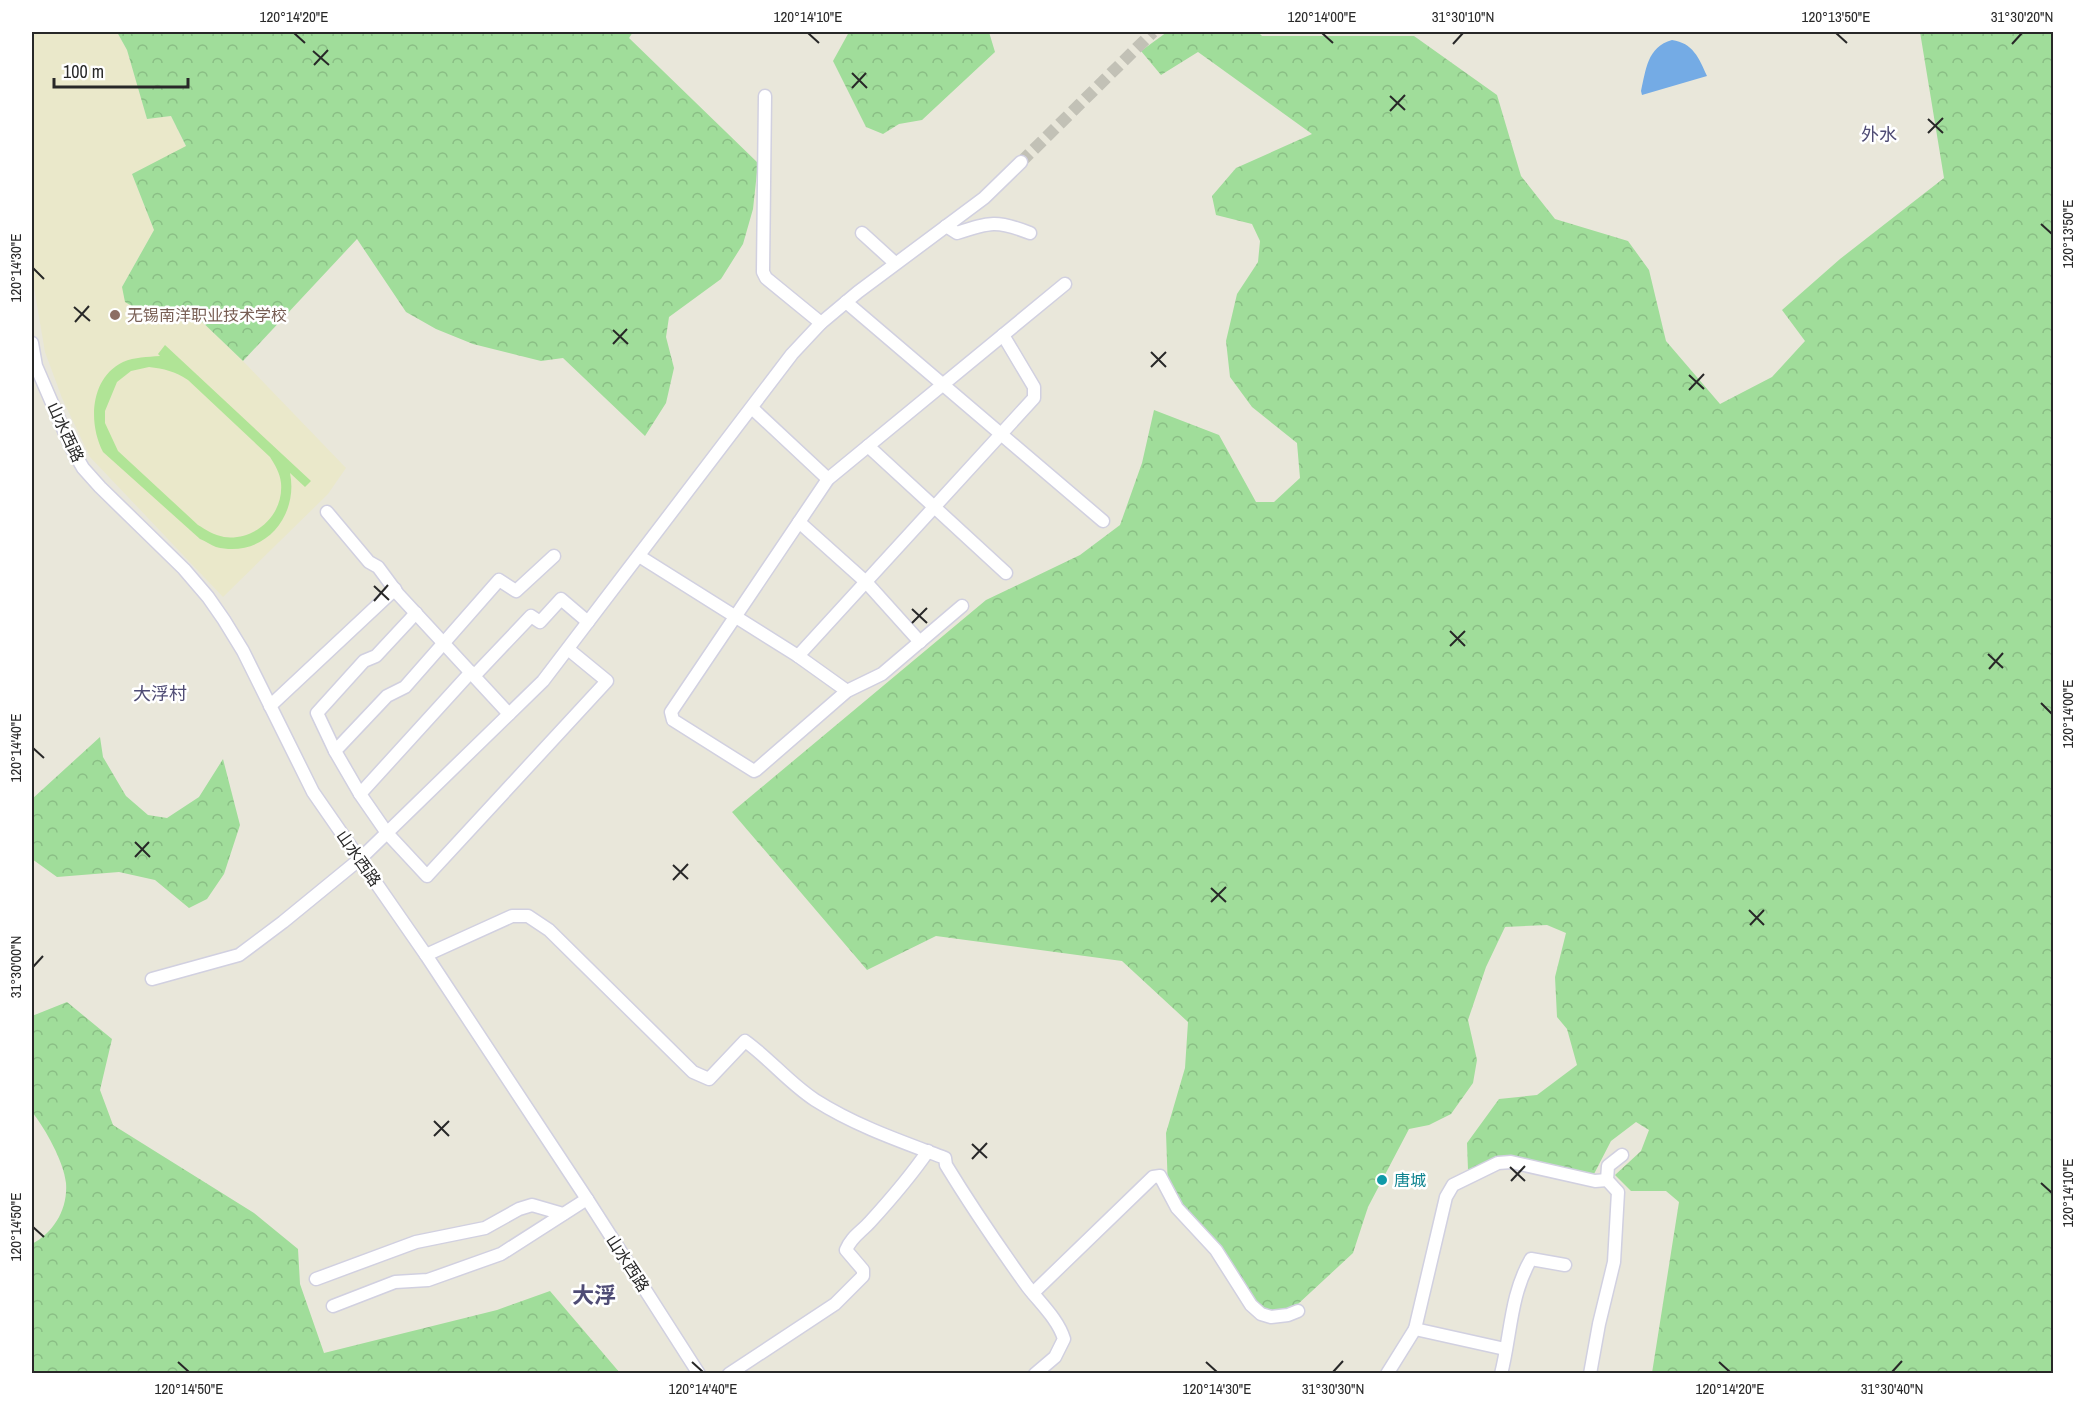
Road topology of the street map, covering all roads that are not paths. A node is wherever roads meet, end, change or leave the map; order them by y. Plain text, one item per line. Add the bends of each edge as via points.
1 (765, 96) dead end
2 (1021, 162) tunnel mouth
3 (946, 226) junction
4 (1030, 232) dead end
5 (862, 233) dead end
6 (895, 263) junction
7 (1065, 284) dead end
8 (846, 302) junction
9 (821, 323) junction
10 (1003, 335) junction
11 (32, 343) edge
12 (943, 385) junction
13 (752, 408) junction
14 (1001, 434) junction
15 (868, 446) junction
16 (828, 479) junction
17 (935, 506) junction
18 (327, 512) dead end
19 (799, 522) junction
20 (1103, 522) dead end
21 (554, 556) dead end
22 (639, 556) junction
23 (1005, 573) dead end
24 (866, 582) junction
25 (395, 589) junction
26 (962, 606) dead end
27 (416, 613) junction
28 (736, 617) junction
29 (588, 622) junction
30 (920, 642) junction
31 (444, 643) junction
32 (568, 649) junction
33 (798, 656) junction
34 (472, 674) junction
35 (847, 691) junction
36 (270, 706) junction
37 (509, 714) junction
38 (335, 751) junction
39 (360, 794) junction
40 (387, 833) junction
41 (360, 860) junction
42 (426, 955) junction
43 (152, 979) dead end
44 (928, 1152) junction
45 (1622, 1155) dead end
46 (1607, 1180) junction
47 (587, 1199) junction
48 (562, 1214) junction
49 (1565, 1265) dead end
50 (316, 1279) dead end
51 (1033, 1293) junction
52 (333, 1306) dead end
53 (1298, 1311) dead end
54 (1415, 1329) junction
55 (1505, 1349) junction
56 (1043, 1371) edge
57 (699, 1374) edge
58 (729, 1374) edge
59 (1387, 1374) edge
60 (1501, 1374) edge
61 (1590, 1374) edge

1 - 9 street via 763,272
2 - 3 street via 984,198
3 - 4 street via 957,233 980,225 1004,223
3 - 6 street
5 - 6 street
6 - 8 street
7 - 10 street
8 - 9 street
8 - 12 street
9 - 13 street
10 - 12 street
10 - 14 street via 1034,387 1034,398
11 - 36 street, 山水西路 via 36,366 83,468 208,597 243,651
12 - 14 street
12 - 15 street
13 - 16 street
13 - 22 street
14 - 17 street
14 - 20 street
15 - 16 street
15 - 17 street
16 - 19 street
17 - 23 street
17 - 24 street
18 - 25 street
19 - 24 street
19 - 28 street
21 - 31 street via 516,591 499,580
22 - 28 street
22 - 29 street
24 - 30 street
24 - 33 street
25 - 27 street
25 - 36 street
26 - 30 street
27 - 31 street
27 - 38 street via 376,656 364,661 317,713
28 - 33 street
28 - 35 street via 671,712 673,720 754,771
29 - 32 street
29 - 34 street via 561,599 540,622 531,616
30 - 35 street via 882,674
31 - 34 street
31 - 38 street via 405,687 387,696
32 - 37 street
32 - 40 street via 607,681 427,876
33 - 35 street
34 - 37 street
34 - 39 street
36 - 41 street, 山水西路 via 313,792
37 - 40 street
38 - 39 street
39 - 40 street
40 - 41 street
41 - 42 street, 山水西路
41 - 43 street via 239,955
42 - 44 street via 512,916 528,916 549,930 693,1072 709,1079 745,1041 815,1100 867,1129
42 - 47 street, 山水西路
44 - 51 street via 945,1158 970,1203
44 - 58 street via 908,1180 849,1241 846,1250 863,1270 863,1276 835,1304
45 - 46 street via 1608,1166
46 - 54 street via 1595,1181 1511,1162 1498,1163 1453,1185 1446,1197
46 - 61 street via 1618,1192 1614,1262
47 - 48 street
47 - 57 street, 山水西路
48 - 50 street via 532,1206 519,1209 485,1228 416,1242
48 - 52 street via 501,1254 428,1280 395,1282
49 - 55 street via 1531,1259 1521,1276
51 - 53 street via 1153,1177 1160,1176 1177,1208 1216,1250 1251,1305 1271,1317
51 - 56 street via 1061,1328 1064,1339
54 - 55 street
54 - 59 street
55 - 60 street

